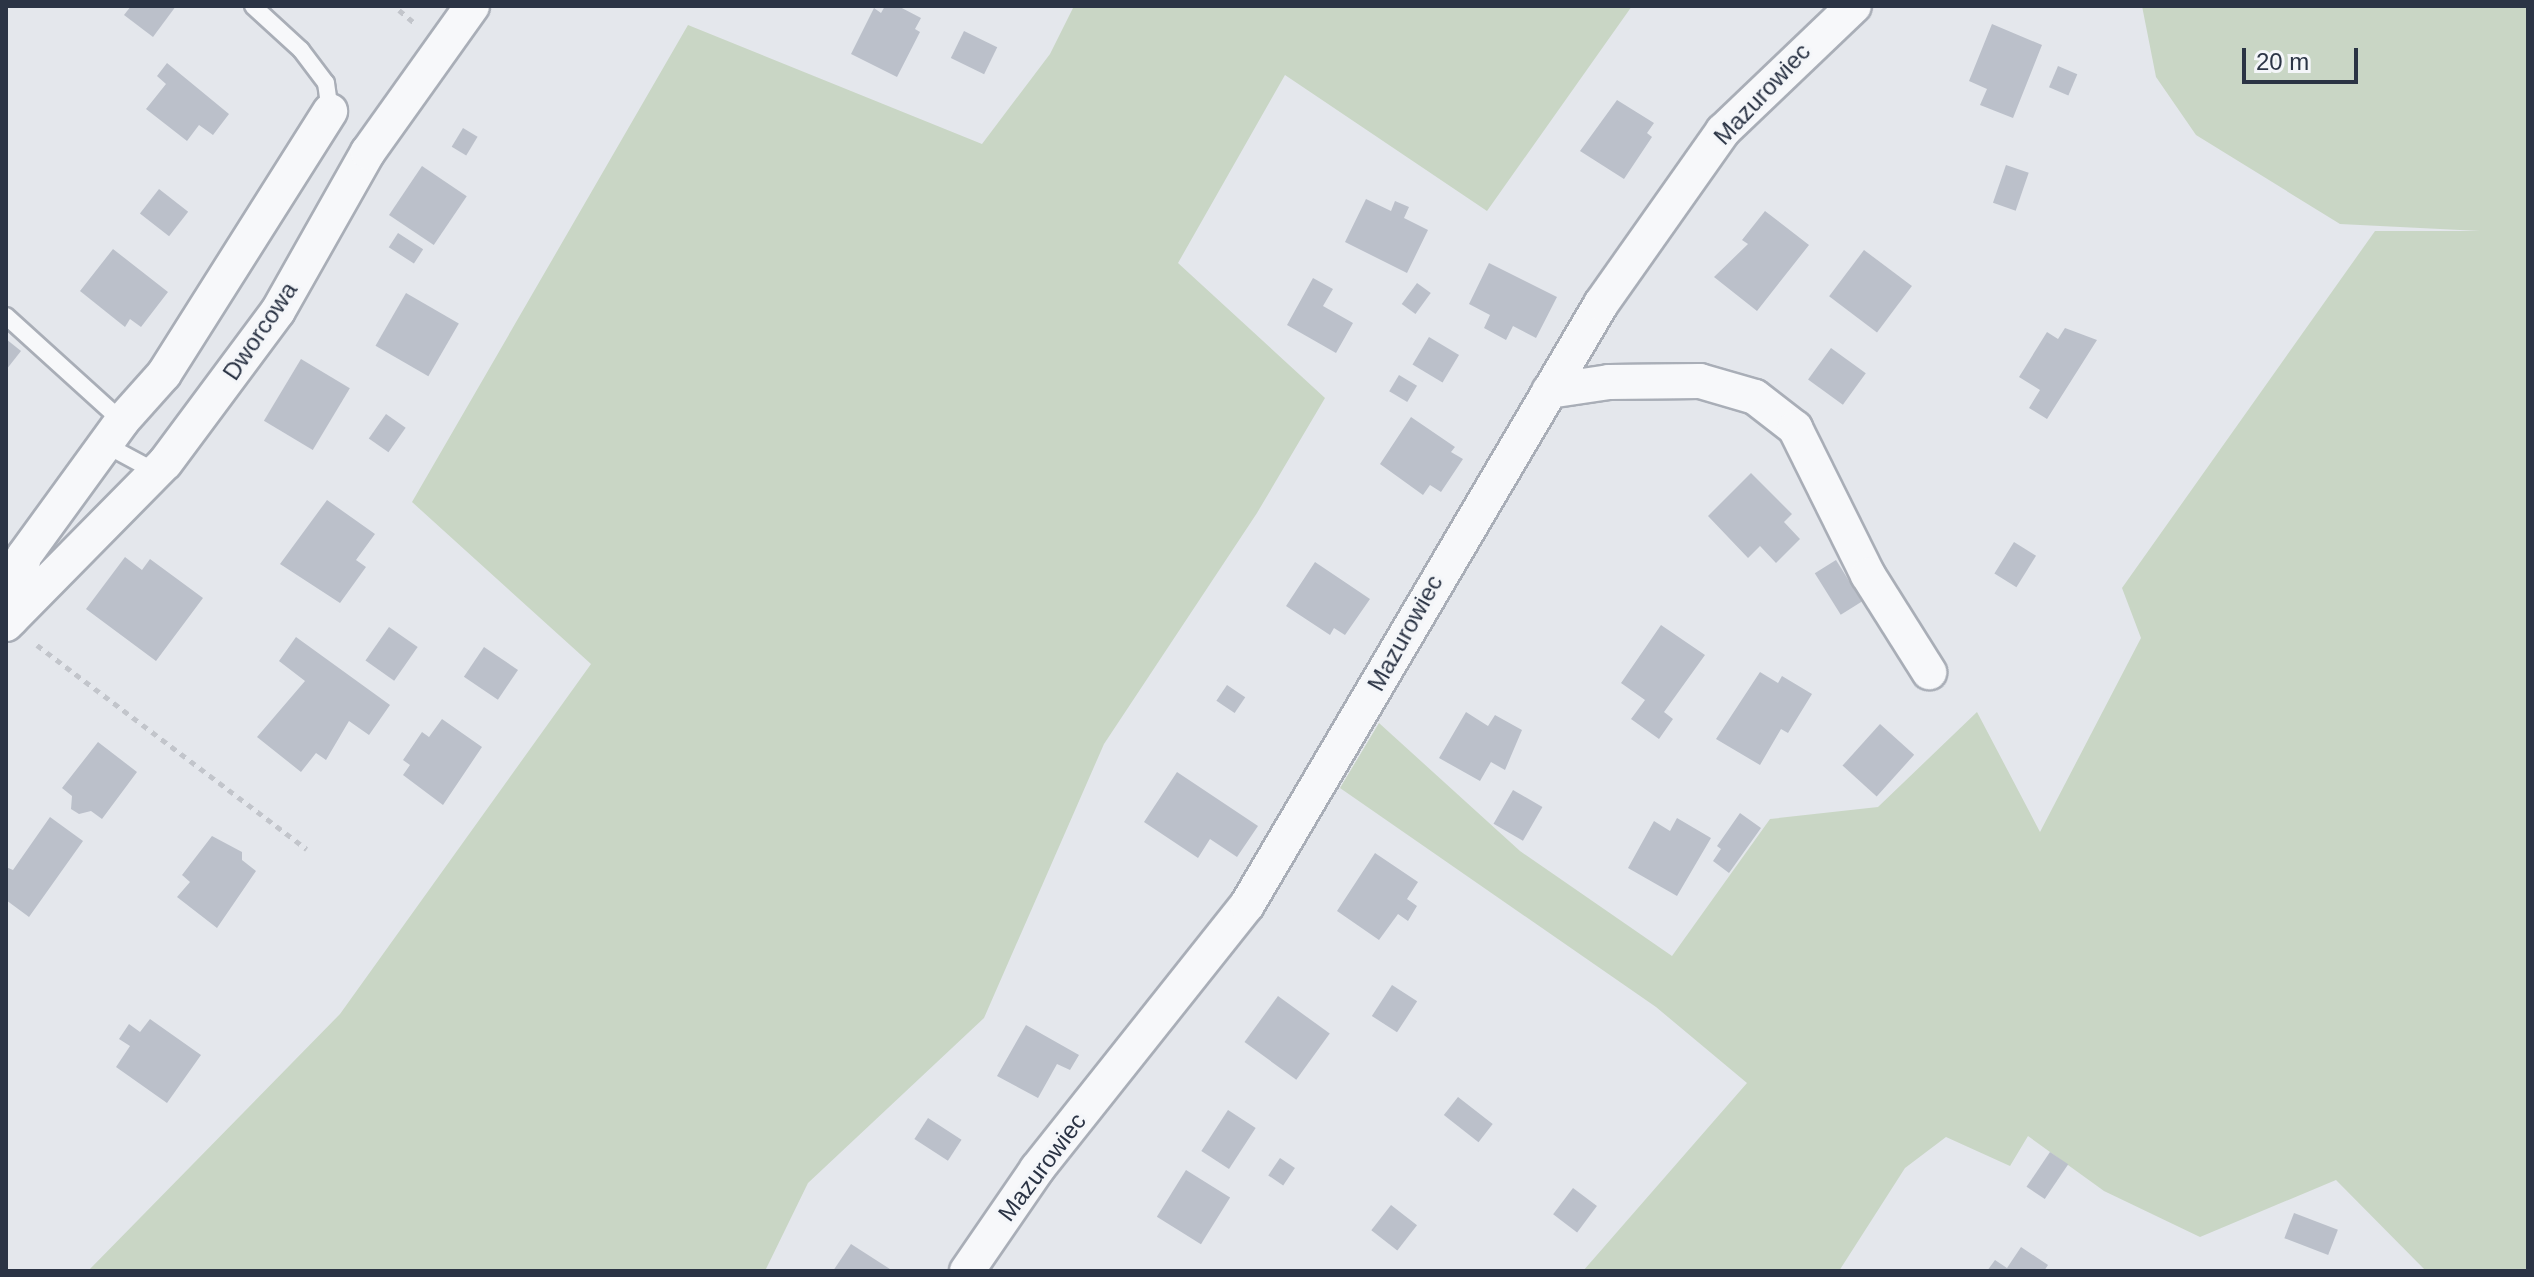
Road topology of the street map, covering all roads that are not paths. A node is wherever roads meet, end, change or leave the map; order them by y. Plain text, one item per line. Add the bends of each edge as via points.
1 (253, 6) edge
2 (472, 6) edge
3 (1854, 6) edge
4 (330, 111) joint
5 (6, 316) edge
6 (1549, 391) junction
7 (115, 434) junction
8 (156, 472) junction
9 (8, 622) edge
10 (1929, 672) dead end
11 (967, 1271) edge

1 - 4 lane via 301,50 326,83
2 - 8 street, Dworcowa via 368,152 278,311
3 - 6 street, Mazurowiec via 1723,131 1601,304
4 - 7 street via 209,307
5 - 7 lane
6 - 10 street via 1609,382 1700,381 1755,397 1795,428 1868,575
6 - 11 street, Mazurowiec via 1247,905 1037,1169
7 - 8 lane
7 - 9 street via 24,556
8 - 9 street, Dworcowa

